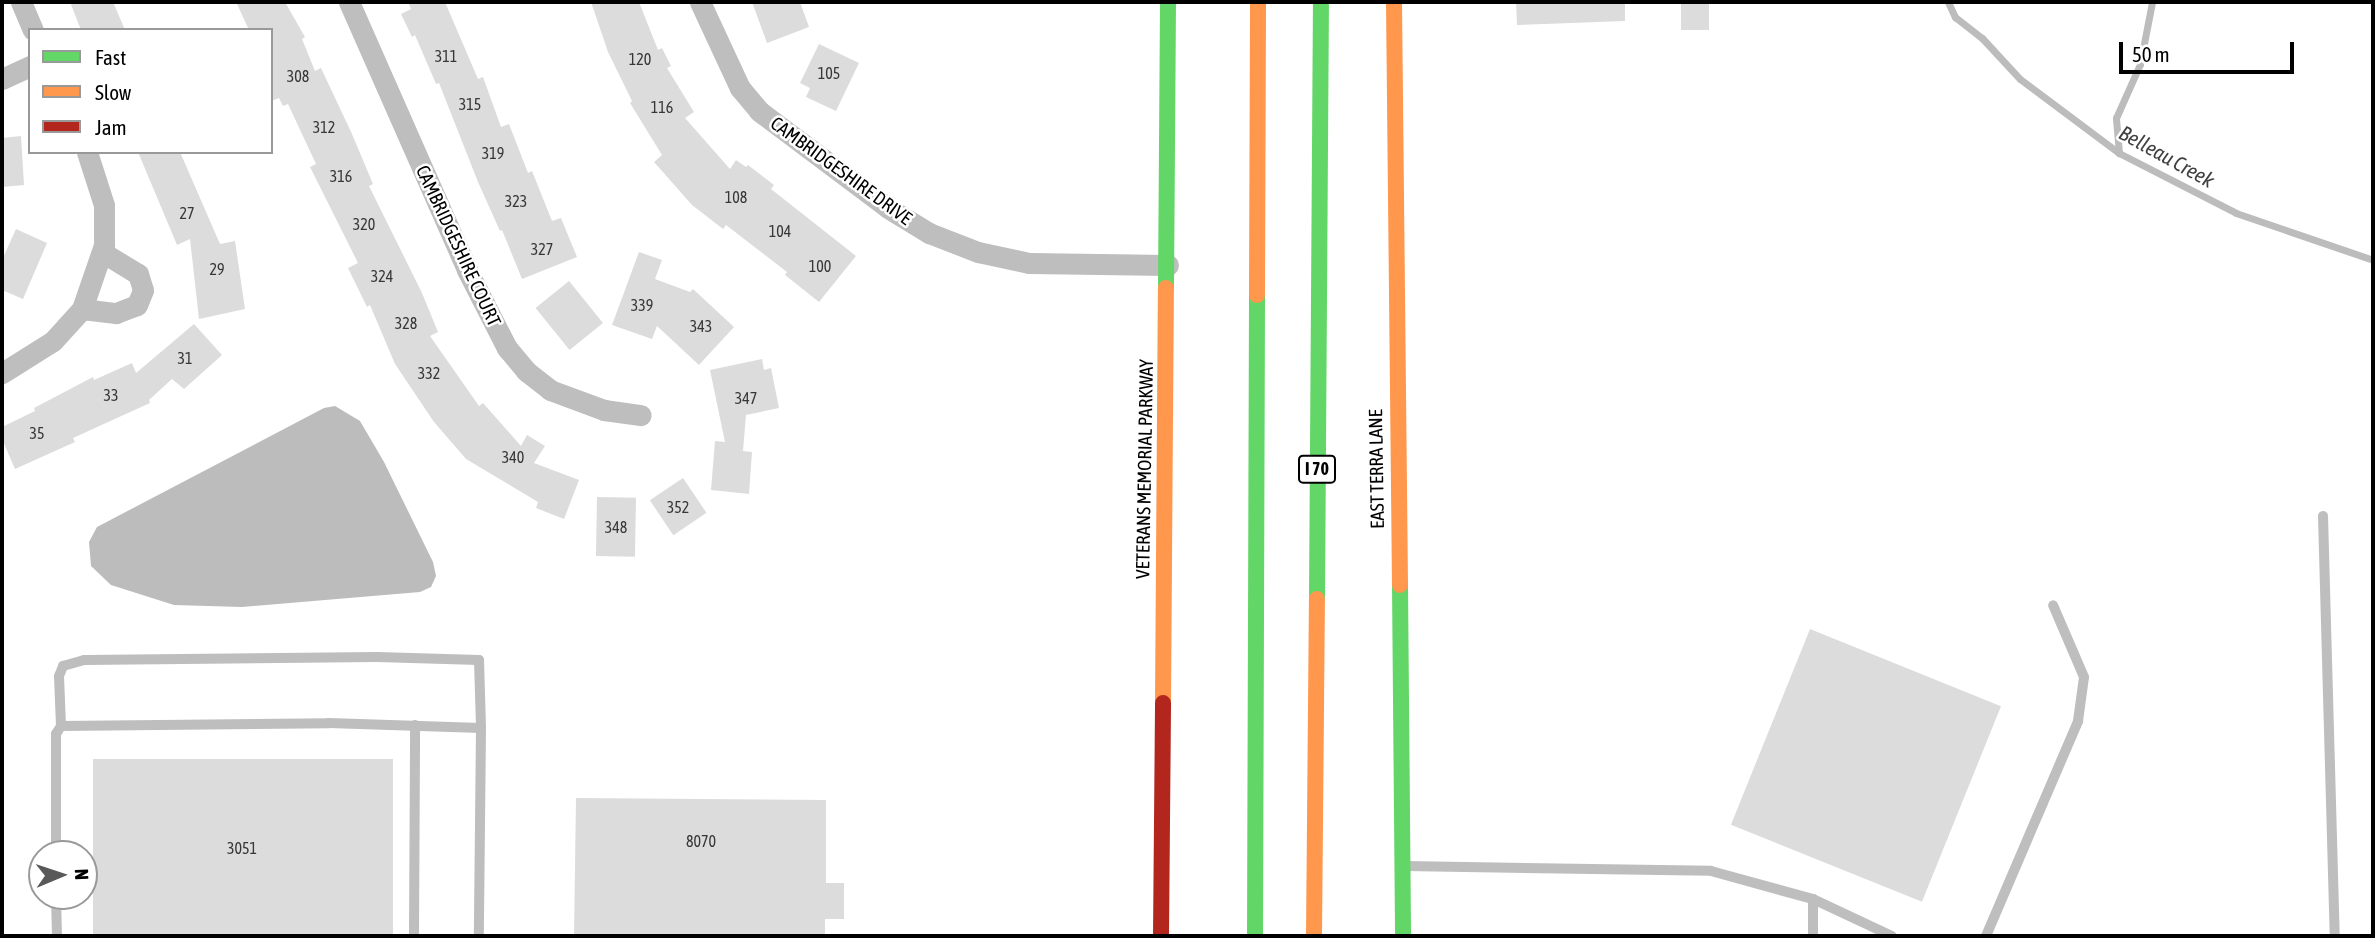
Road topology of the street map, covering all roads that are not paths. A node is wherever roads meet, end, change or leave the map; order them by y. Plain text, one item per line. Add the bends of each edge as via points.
1 (21, 2) edge
2 (349, 2) edge
3 (700, 2) edge
4 (1168, 2) edge
5 (1258, 2) edge
6 (1321, 2) edge
7 (1394, 2) edge
8 (32, 28) edge
9 (28, 67) edge
10 (2, 79) edge
11 (88, 154) edge
12 (102, 252) junction
13 (1168, 265) junction
14 (82, 309) junction
15 (2, 373) edge
16 (641, 415) dead end
17 (2323, 516) dead end
18 (2053, 605) dead end
19 (415, 725) junction
20 (61, 726) junction
21 (481, 728) junction
22 (56, 840) edge
23 (1404, 866) junction
24 (1813, 900) junction
25 (56, 910) edge
26 (1878, 933) edge
27 (57, 936) edge
28 (414, 936) edge
29 (479, 936) edge
30 (1161, 936) edge
31 (1255, 936) edge
32 (1314, 936) edge
33 (1404, 936) edge
34 (1813, 936) edge
35 (1892, 936) edge
36 (1986, 936) edge
37 (2335, 936) edge

1 - 8 street
2 - 16 street, CAMBRIDGESHIRE COURT via 467,270 507,348 550,390 604,410
3 - 13 street, CAMBRIDGESHIRE DRIVE via 740,88 759,111 888,208 929,233 978,252 1029,263
4 - 13 main road, VETERANS MEMORIAL PARKWAY
5 - 31 main road
6 - 32 main road, I 70
7 - 23 main road, EAST TERRA LANE
9 - 10 street
11 - 12 street via 104,205
12 - 14 street
12 - 14 street via 138,274 143,290 138,305 116,313
13 - 30 main road, VETERANS MEMORIAL PARKWAY
14 - 15 street via 53,341
17 - 37 lane
18 - 36 lane via 2084,677 2078,720
19 - 20 lane
19 - 21 lane
19 - 28 lane
20 - 21 lane via 59,676 63,666 71,663 377,657 480,660
20 - 22 lane via 56,734
21 - 29 lane
23 - 24 lane via 1711,871
23 - 33 main road, EAST TERRA LANE
24 - 26 lane
24 - 34 lane
25 - 27 lane
26 - 35 lane

